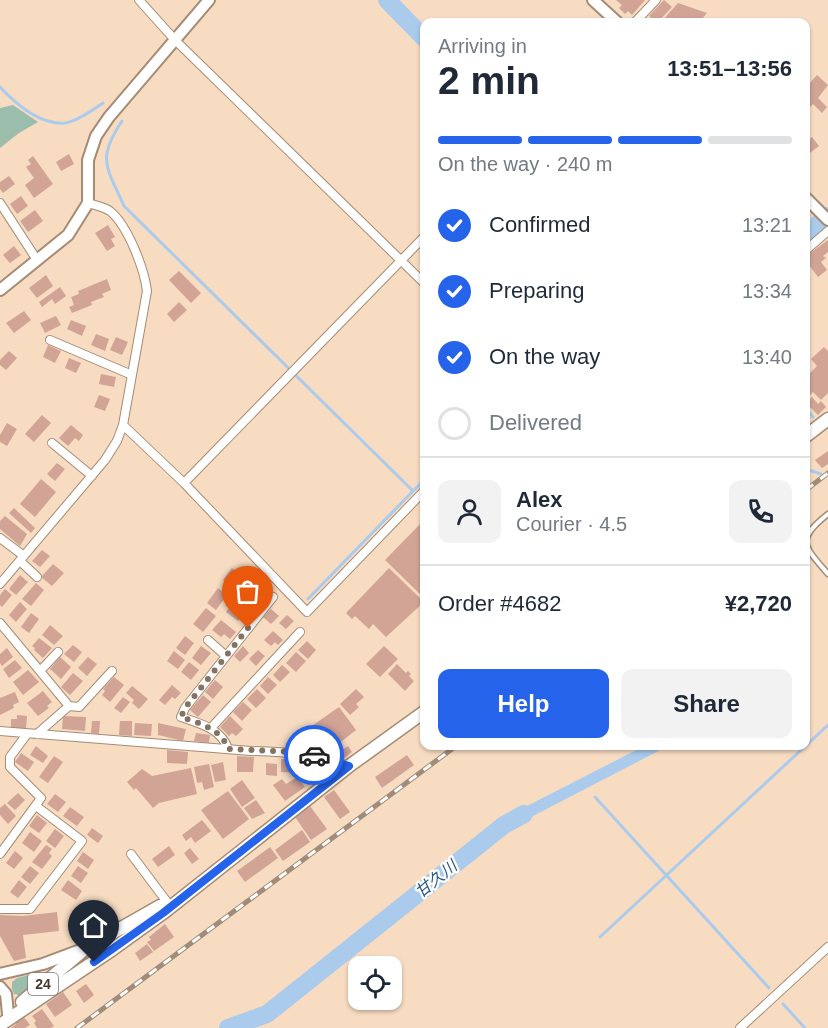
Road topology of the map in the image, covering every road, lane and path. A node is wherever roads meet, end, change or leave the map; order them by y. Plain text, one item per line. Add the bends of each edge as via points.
1 (139, 0) edge
2 (209, 0) edge
3 (593, 0) edge
4 (656, 0) edge
5 (613, 18) edge
6 (639, 18) edge
7 (175, 40) junction
8 (810, 202) edge
9 (0, 203) edge
10 (88, 203) junction
11 (828, 220) edge
12 (828, 231) edge
13 (420, 241) edge
14 (810, 246) edge
15 (38, 260) junction
16 (401, 261) junction
17 (420, 279) edge
18 (0, 290) edge
19 (50, 340) dead end
20 (132, 375) junction
21 (824, 422) edge
22 (123, 425) junction
23 (810, 433) edge
24 (52, 443) dead end
25 (92, 476) junction
26 (184, 483) junction
27 (420, 495) edge
28 (828, 514) edge
29 (810, 530) edge
30 (0, 538) edge
31 (810, 554) edge
32 (22, 558) junction
33 (828, 574) edge
34 (37, 577) dead end
35 (0, 584) edge
36 (273, 597) dead end
37 (239, 598) dead end
38 (259, 614) junction
39 (0, 623) edge
40 (300, 632) dead end
41 (208, 640) dead end
42 (58, 652) dead end
43 (226, 656) junction
44 (40, 671) junction
45 (112, 671) dead end
46 (69, 706) junction
47 (420, 715) edge
48 (211, 728) junction
49 (0, 731) edge
50 (27, 734) junction
51 (37, 734) junction
52 (228, 749) junction
53 (349, 766) junction
54 (36, 806) junction
55 (0, 838) edge
56 (7, 845) junction
57 (0, 854) edge
58 (131, 854) dead end
59 (210, 876) junction
60 (167, 902) junction
61 (0, 909) edge
62 (828, 947) edge
63 (86, 948) junction
64 (0, 974) edge
65 (0, 987) edge
66 (3, 1020) edge
67 (740, 1028) edge

1 - 7 street
2 - 7 street
3 - 5 street
4 - 6 street
7 - 10 street via 96,136 88,160
7 - 16 street
8 - 11 street
9 - 15 street
10 - 15 street via 68,235
10 - 20 street via 109,210 123,226 145,276 147,291
12 - 14 street
13 - 16 street
15 - 18 street
16 - 17 street
16 - 26 street
19 - 20 street
20 - 22 street
21 - 23 main road
22 - 25 street via 117,441
22 - 26 street
24 - 25 street
25 - 32 street
26 - 27 street via 307,612
28 - 29 lane
30 - 32 street
31 - 33 lane
32 - 34 street
32 - 35 street
36 - 38 street
37 - 38 street
38 - 43 street
39 - 44 street
40 - 48 street
41 - 43 street
42 - 44 street
43 - 48 street via 181,717
44 - 46 street
45 - 46 street via 79,707
46 - 51 street
47 - 53 main road, 24
48 - 52 street
49 - 50 street
50 - 51 street
50 - 54 street via 10,757 10,767 41,798
51 - 52 street
52 - 53 street via 293,752
53 - 59 main road, 24
54 - 56 street
54 - 61 street via 82,841 30,909
55 - 56 street
56 - 57 street
58 - 60 street
59 - 60 main road, 24
59 - 66 main road, 24 via 113,949
60 - 63 main road, 24
62 - 67 street
63 - 64 street
63 - 66 main road, 24
65 - 66 street via 6,994

